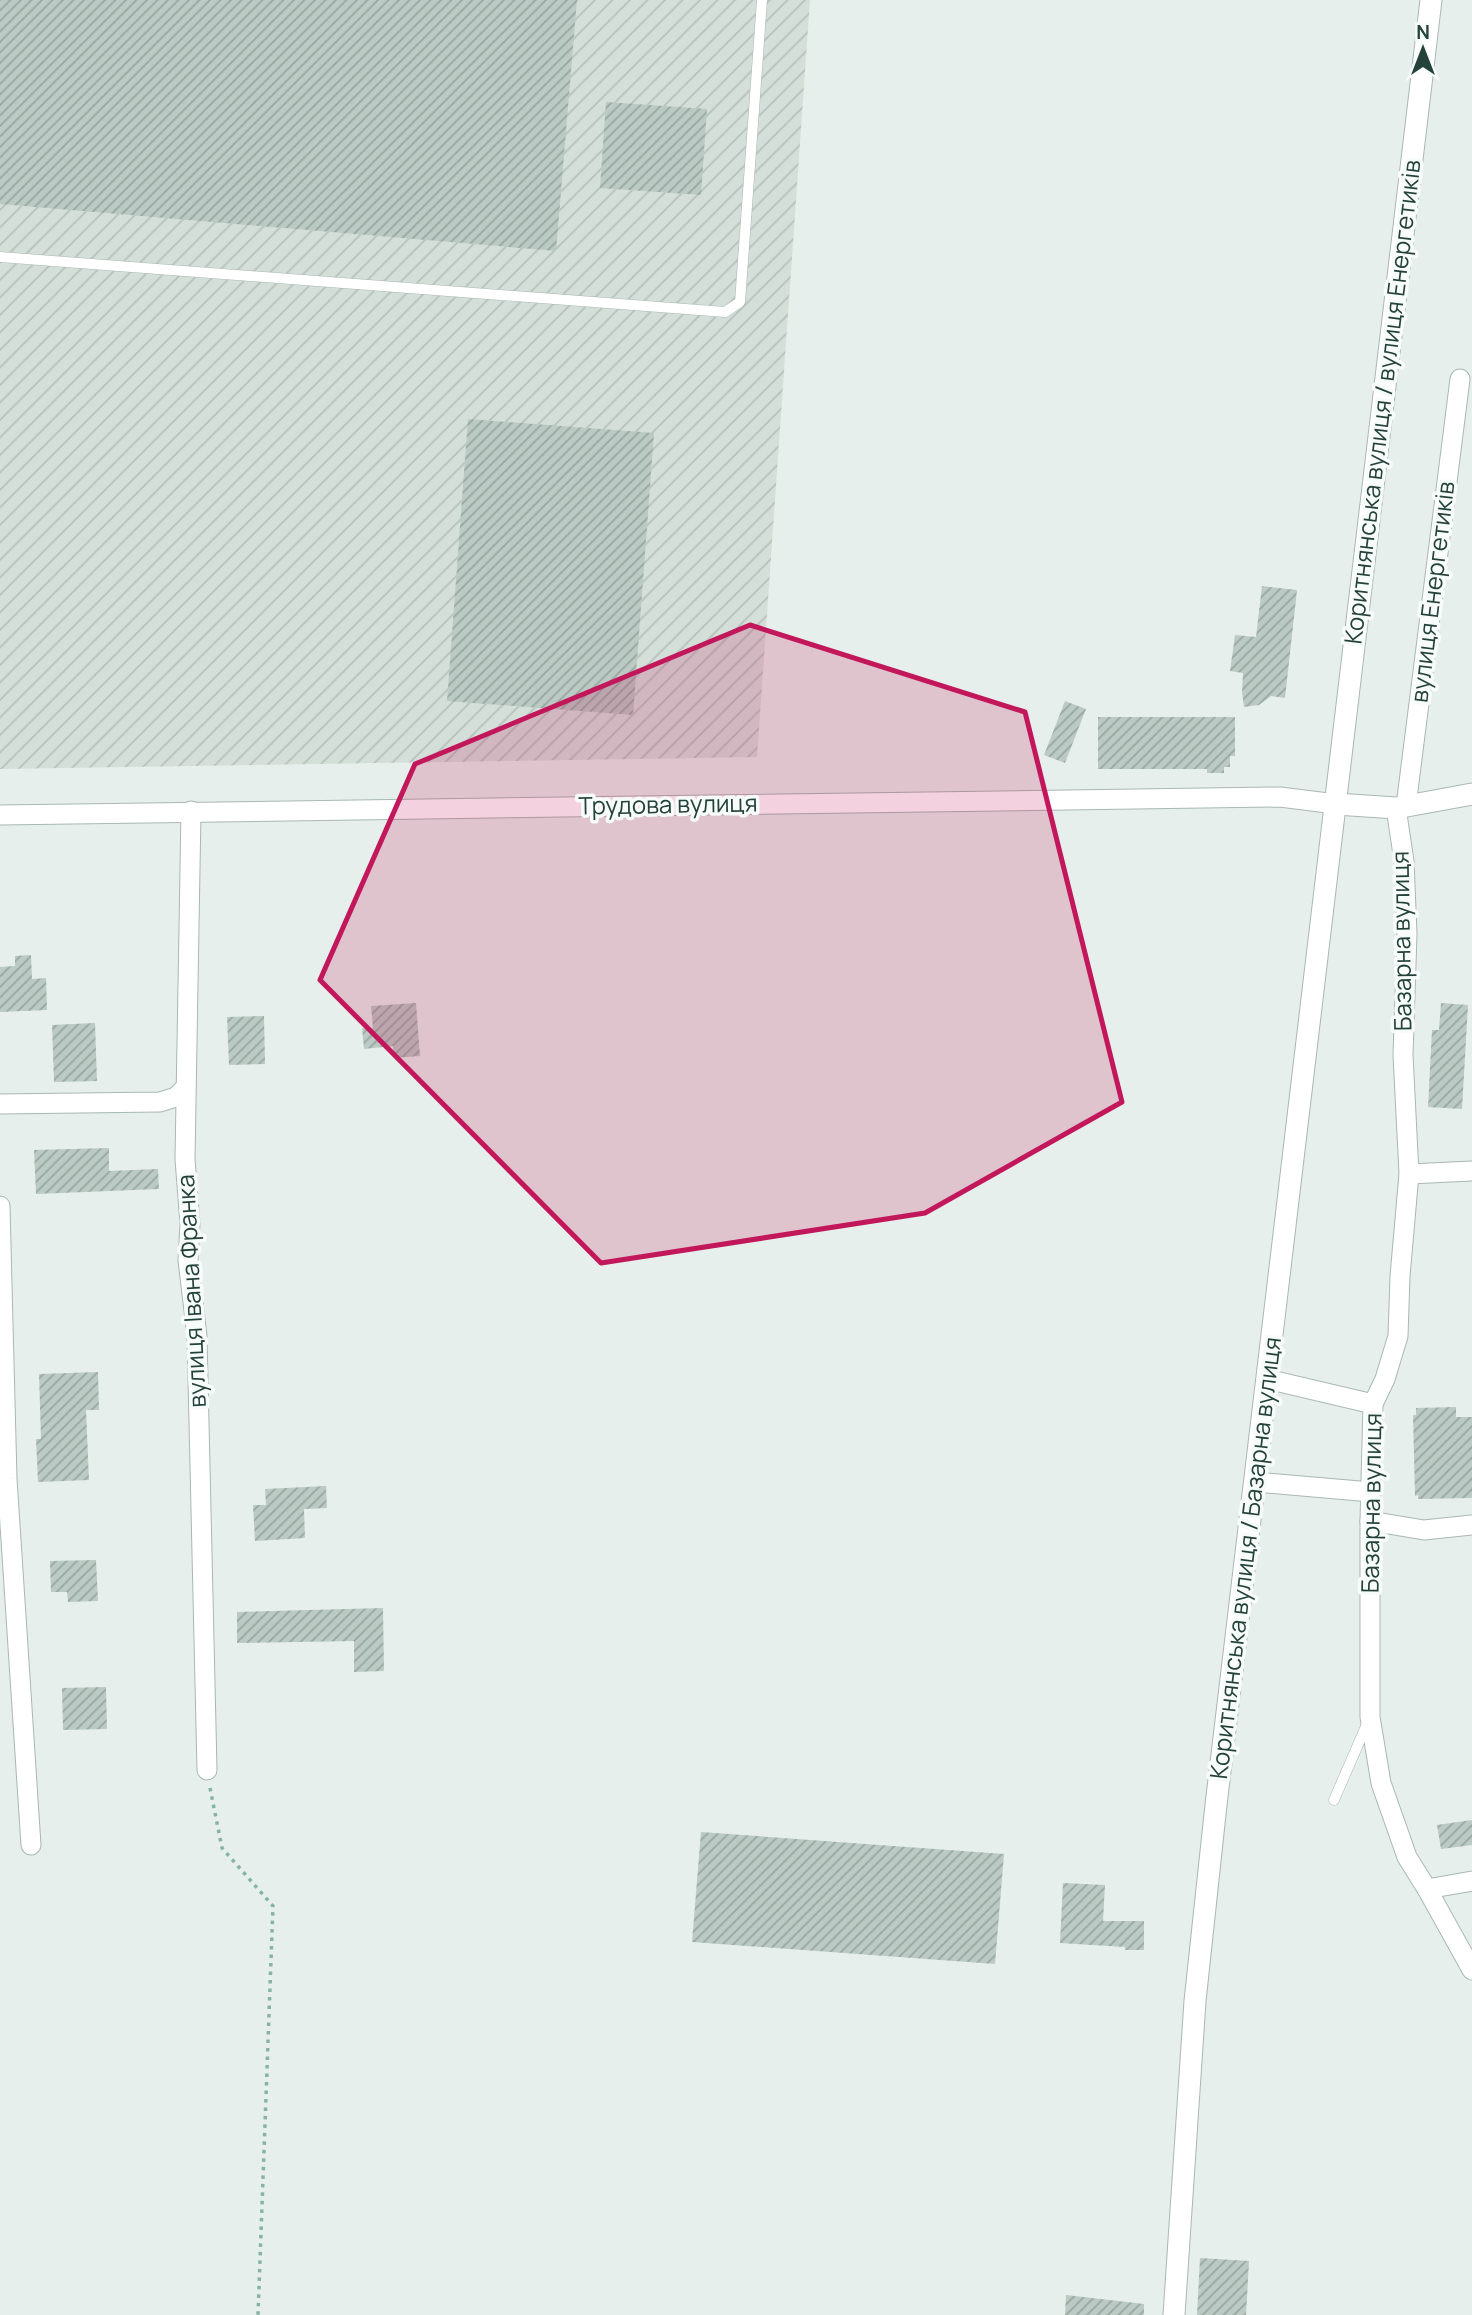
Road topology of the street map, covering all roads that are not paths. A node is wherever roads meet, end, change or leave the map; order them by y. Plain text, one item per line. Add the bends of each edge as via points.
1 (762, 0) edge
2 (1431, 0) edge
3 (0, 257) edge
4 (1460, 379) dead end
5 (1472, 794) edge
6 (1336, 804) junction
7 (1401, 807) junction
8 (191, 811) junction
9 (0, 815) edge
10 (186, 1087) junction
11 (0, 1104) edge
12 (1472, 1171) edge
13 (1409, 1174) junction
14 (0, 1206) edge
15 (1267, 1379) junction
16 (1373, 1404) junction
17 (1255, 1482) junction
18 (1371, 1492) junction
19 (1370, 1521) junction
20 (1472, 1525) edge
21 (1370, 1717) junction
22 (207, 1770) road end
23 (1334, 1800) dead end
24 (31, 1845) dead end
25 (1472, 1881) edge
26 (1427, 1889) junction
27 (1472, 1970) edge
28 (1174, 2315) edge

1 - 3 lane via 740,302 725,312
2 - 6 street, Коритнянська вулиця / вулиця Енергетиків
4 - 7 street, вулиця Енергетиків
5 - 7 street
6 - 7 street
6 - 8 street, Трудова вулиця via 1280,797
6 - 15 street, Коритнянська вулиця / Базарна вулиця
7 - 13 street, Базарна вулиця
8 - 9 street, Трудова вулиця
8 - 10 street, вулиця Івана Франка
10 - 11 street via 176,1097 160,1102
10 - 22 street, вулиця Івана Франка via 184,1159 197,1336
12 - 13 street
13 - 16 street, Базарна вулиця via 1398,1336
14 - 24 street via 7,1479
15 - 16 street
15 - 17 street, Коритнянська вулиця / Базарна вулиця
16 - 18 street, Базарна вулиця
17 - 18 street
17 - 28 street, Коритнянська вулиця / Базарна вулиця via 1195,2001
18 - 19 street, Базарна вулиця
19 - 20 street via 1424,1530
19 - 21 street, Базарна вулиця
21 - 23 lane
21 - 26 street, Базарна вулиця via 1381,1783 1407,1857
25 - 26 street
26 - 27 street, Базарна вулиця

